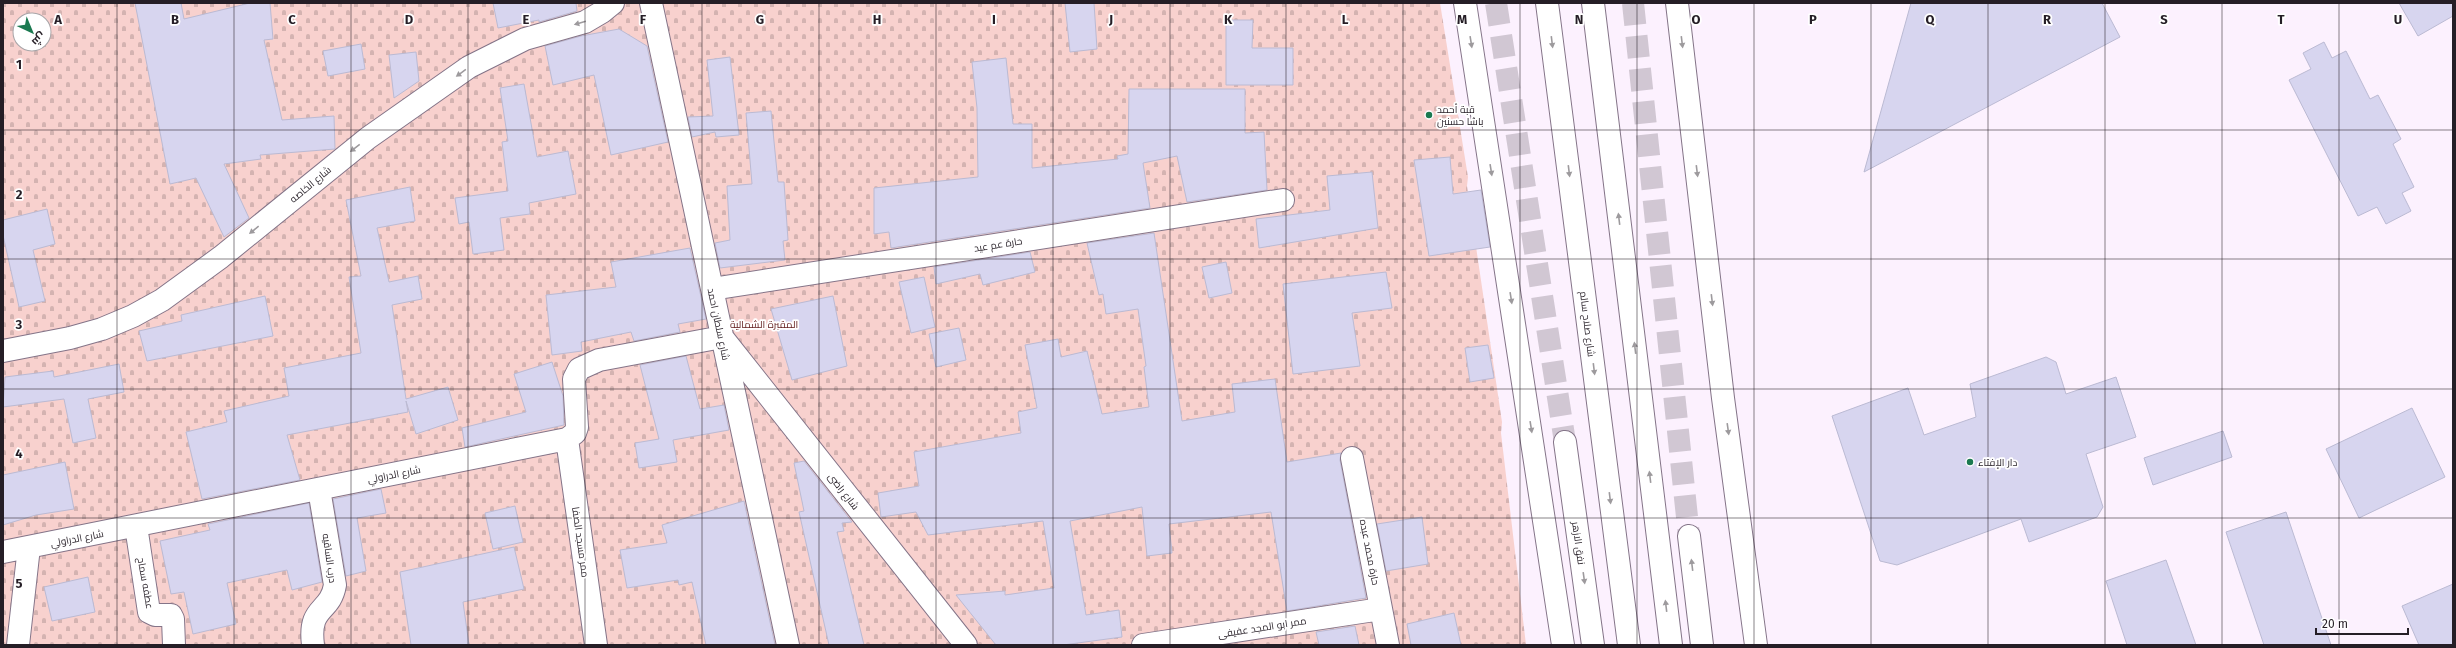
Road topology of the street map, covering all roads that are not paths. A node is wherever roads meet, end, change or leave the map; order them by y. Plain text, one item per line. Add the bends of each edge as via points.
1 (613, 3) edge
2 (651, 3) edge
3 (1465, 3) edge
4 (1547, 3) edge
5 (1593, 3) edge
6 (1677, 3) edge
7 (1283, 200) dead end
8 (712, 289) junction
9 (722, 337) junction
10 (3, 350) edge
11 (567, 439) junction
12 (1565, 442) tunnel mouth
13 (1352, 458) dead end
14 (319, 489) junction
15 (136, 526) junction
16 (1689, 536) tunnel mouth
17 (29, 547) junction
18 (3, 552) edge
19 (1381, 609) junction
20 (18, 645) edge
21 (174, 645) edge
22 (313, 645) edge
23 (596, 645) edge
24 (788, 645) edge
25 (966, 645) edge
26 (1143, 645) edge
27 (1388, 645) edge
28 (1563, 645) edge
29 (1593, 645) edge
30 (1629, 645) edge
31 (1671, 645) edge
32 (1702, 645) edge
33 (1756, 645) edge

1 -> 10 main road, شارع الخاصه via 585,22 525,39 469,67 368,138 221,257 162,300 102,329 70,338
2 - 8 main road, شارع سلطان احمد
3 -> 28 main road
4 -> 30 main road, شارع صلاح سالم
31 -> 5 main road
6 -> 33 main road via 1723,398
7 - 8 main road, حارة عم عيد
8 - 9 main road, شارع سلطان احمد
9 - 11 main road via 599,360 579,369 574,379 577,427 574,434
9 - 24 main road, شارع سلطان احمد
9 - 25 main road, شارع راضى
11 - 14 main road, شارع الدراولي
11 - 23 main road, ممر مسجد الصفا
12 -> 29 main road, نفق الازهر
13 - 19 main road, حارة محمد عبده
14 - 15 main road, شارع الدراولي
14 - 22 main road, درب الساقيه via 334,585 331,597 312,624
15 - 17 main road, شارع الدراولي
15 - 21 main road, عطفه سماح via 149,612 154,615 171,615
32 -> 16 main road
17 - 18 main road, شارع الدراولي
17 - 20 main road
19 - 26 main road, ممر ابو المجد عفيفى
19 - 27 main road, حارة محمد عبده

